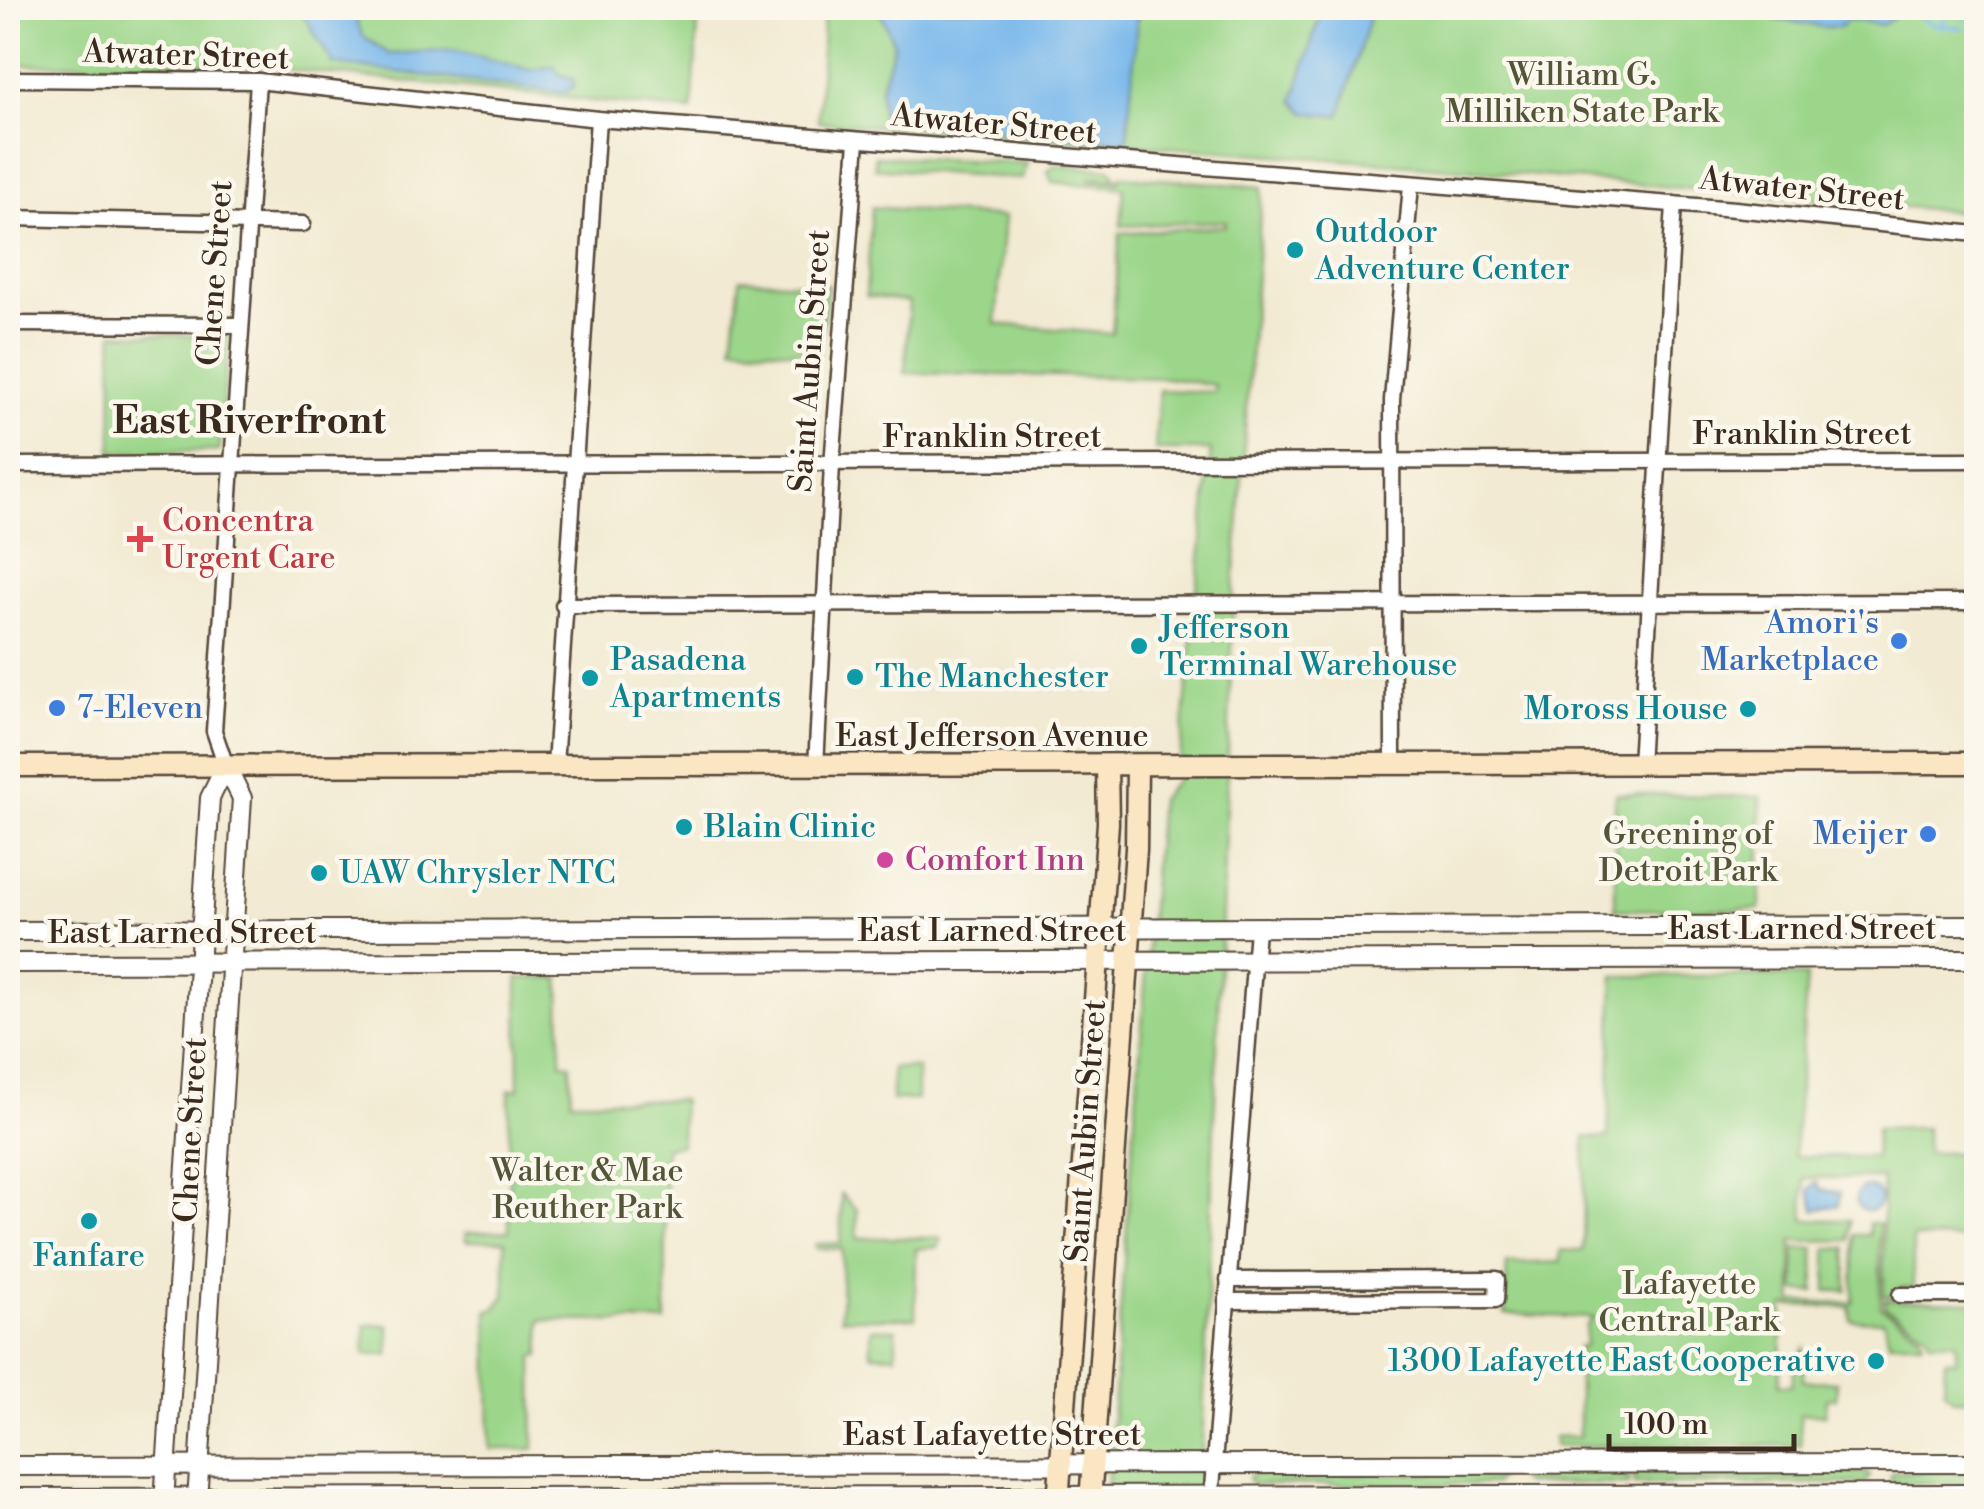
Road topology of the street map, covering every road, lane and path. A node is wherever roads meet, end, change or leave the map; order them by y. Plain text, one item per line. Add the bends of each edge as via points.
1 (8, 78) edge
2 (258, 82) junction
3 (598, 119) junction
4 (857, 140) junction
5 (1411, 185) junction
6 (1674, 204) junction
7 (8, 218) edge
8 (249, 220) junction
9 (303, 224) dead end
10 (1976, 234) edge
11 (8, 324) edge
12 (241, 325) junction
13 (1976, 460) edge
14 (1658, 462) junction
15 (1392, 463) junction
16 (574, 464) junction
17 (832, 464) junction
18 (8, 465) edge
19 (232, 465) junction
20 (1648, 602) junction
21 (1976, 602) edge
22 (1393, 603) junction
23 (563, 605) junction
24 (825, 605) junction
25 (1976, 763) edge
26 (1640, 764) junction
27 (555, 765) junction
28 (1137, 765) junction
29 (1394, 765) junction
30 (8, 766) edge
31 (226, 766) junction
32 (816, 766) junction
33 (1107, 766) junction
34 (1108, 813) junction
35 (1136, 813) junction
36 (209, 817) junction
37 (241, 820) junction
38 (204, 891) junction
39 (236, 894) junction
40 (1103, 895) junction
41 (1132, 899) junction
42 (1976, 926) edge
43 (1380, 927) junction
44 (1294, 928) junction
45 (907, 929) junction
46 (1068, 929) junction
47 (1100, 929) junction
48 (1130, 929) junction
49 (1257, 929) junction
50 (1750, 929) junction
51 (200, 930) junction
52 (234, 930) junction
53 (270, 930) junction
54 (654, 930) junction
55 (8, 931) edge
56 (172, 931) junction
57 (1750, 959) junction
58 (1976, 959) edge
59 (1380, 960) junction
60 (1097, 961) junction
61 (1253, 961) junction
62 (1290, 961) junction
63 (199, 962) junction
64 (232, 962) junction
65 (654, 962) junction
66 (906, 962) junction
67 (1067, 962) junction
68 (1128, 962) junction
69 (8, 963) edge
70 (168, 963) junction
71 (270, 963) junction
72 (1094, 992) junction
73 (1126, 994) junction
74 (197, 996) junction
75 (229, 1000) junction
76 (190, 1136) junction
77 (221, 1138) junction
78 (1078, 1214) junction
79 (1110, 1216) junction
80 (1368, 1279) junction
81 (1228, 1280) junction
82 (179, 1288) junction
83 (211, 1289) junction
84 (1900, 1295) dead end
85 (1976, 1295) edge
86 (1226, 1301) junction
87 (1368, 1301) junction
88 (170, 1429) junction
89 (1064, 1430) junction
90 (202, 1431) junction
91 (1096, 1434) junction
92 (1976, 1462) edge
93 (1883, 1463) junction
94 (875, 1464) junction
95 (1022, 1464) junction
96 (1060, 1464) junction
97 (1249, 1464) junction
98 (1509, 1464) junction
99 (527, 1465) junction
100 (1093, 1465) junction
101 (8, 1466) edge
102 (129, 1466) junction
103 (167, 1466) junction
104 (199, 1466) junction
105 (232, 1466) junction
106 (1212, 1466) junction
107 (1029, 1494) junction
108 (1976, 1494) edge
109 (1509, 1495) junction
110 (1883, 1495) junction
111 (876, 1496) junction
112 (1256, 1496) junction
113 (528, 1497) junction
114 (1091, 1497) edge
115 (8, 1498) edge
116 (128, 1498) junction
117 (228, 1498) junction
118 (1058, 1498) edge
119 (1212, 1498) edge
120 (729, 1499) edge
121 (975, 1499) edge
122 (165, 1500) edge
123 (197, 1500) edge

1 - 2 street, Atwater Street
2 - 3 street, Atwater Street
2 - 8 street, Chene Street
3 - 4 street, Atwater Street
3 - 16 street
4 - 5 street, Atwater Street
4 - 17 street, Saint Aubin Street
5 - 6 street, Atwater Street
5 - 15 street
6 - 10 street, Atwater Street
6 - 14 street
7 - 8 street
8 - 9 street
8 - 12 street, Chene Street
11 - 12 street
12 - 19 street, Chene Street
13 - 14 street, Franklin Street
14 - 15 street, Franklin Street
14 - 20 street
15 - 17 street, Franklin Street
15 - 22 street
16 - 17 street, Franklin Street
16 - 19 street, Franklin Street
16 - 23 street
17 - 24 street, Saint Aubin Street
18 - 19 street, Franklin Street
19 - 31 street, Chene Street via 214,731
20 - 21 street
20 - 22 street
20 - 26 street
22 - 24 street
22 - 29 street
23 - 24 street
23 - 27 street
24 - 32 street, Saint Aubin Street
25 - 26 main road, East Jefferson Avenue
26 - 29 main road, East Jefferson Avenue
27 - 31 main road, East Jefferson Avenue
27 - 32 main road, East Jefferson Avenue
28 - 29 main road, East Jefferson Avenue
28 - 33 main road, East Jefferson Avenue
28 - 35 main road, Saint Aubin Street
30 - 31 main road, East Jefferson Avenue
31 - 36 street, Chene Street via 210,798
31 - 37 street, Chene Street via 242,798
32 - 33 main road, East Jefferson Avenue
33 - 34 main road, Saint Aubin Street
34 - 35 main road
34 - 40 main road, Saint Aubin Street
35 - 41 main road, Saint Aubin Street
36 - 37 street via 225,808
36 - 38 street, Chene Street
37 - 39 street, Chene Street
38 - 39 street via 218,902
38 - 51 street, Chene Street
39 - 52 street, Chene Street
40 - 41 main road via 1117,902
40 - 47 main road, Saint Aubin Street
41 - 48 main road, Saint Aubin Street
42 - 50 street, East Larned Street
43 - 44 street, East Larned Street
43 - 50 street, East Larned Street
43 - 59 street
44 - 49 street, East Larned Street
44 - 62 street via 1284,943
45 - 46 street, East Larned Street
45 - 54 street, East Larned Street
45 - 66 street
46 - 47 street, East Larned Street
46 - 67 street via 1073,944
47 - 48 street, East Larned Street
47 - 60 main road, Saint Aubin Street
48 - 49 street, East Larned Street
48 - 68 main road, Saint Aubin Street
49 - 61 street
50 - 57 street
51 - 52 street, East Larned Street
51 - 56 street, East Larned Street
51 - 63 street, Chene Street
52 - 53 street, East Larned Street
52 - 64 street, Chene Street
53 - 54 street, East Larned Street
53 - 71 street via 260,946
54 - 65 street
55 - 56 street, East Larned Street
56 - 70 street via 175,948
57 - 58 street, East Larned Street
57 - 59 street, East Larned Street
59 - 62 street, East Larned Street
60 - 67 street, East Larned Street
60 - 68 street, East Larned Street
60 - 72 main road, Saint Aubin Street
61 - 62 street, East Larned Street
61 - 68 street, East Larned Street
61 - 81 street
63 - 64 street, East Larned Street
63 - 70 street, East Larned Street
63 - 74 street, Chene Street
64 - 71 street, East Larned Street
64 - 75 street, Chene Street
65 - 66 street, East Larned Street
65 - 71 street, East Larned Street
66 - 67 street, East Larned Street
68 - 73 main road, Saint Aubin Street
69 - 70 street, East Larned Street
72 - 73 main road
72 - 78 main road, Saint Aubin Street
73 - 79 main road, Saint Aubin Street
74 - 75 street via 213,988
74 - 76 street, Chene Street
75 - 77 street, Chene Street
76 - 77 street
76 - 82 street, Chene Street
77 - 83 street, Chene Street
78 - 79 main road
78 - 89 main road, Saint Aubin Street
79 - 91 main road, Saint Aubin Street
80 - 81 street
80 - 87 street
80 - 87 street via 1496,1279 1496,1300
81 - 86 street
82 - 83 street
82 - 88 street, Chene Street
83 - 90 street, Chene Street
84 - 85 street
86 - 87 street
86 - 106 street
88 - 90 street via 183,1438
88 - 103 street, Chene Street
89 - 91 main road via 1077,1438
89 - 96 main road, Saint Aubin Street
90 - 104 street, Chene Street
91 - 100 main road, Saint Aubin Street
92 - 93 street, East Lafayette Street
93 - 98 street, East Lafayette Street
93 - 110 street
94 - 95 street, East Lafayette Street
94 - 99 street, East Lafayette Street
94 - 111 street
95 - 96 street, East Lafayette Street
95 - 107 street via 1033,1481
96 - 100 street, East Lafayette Street
96 - 118 main road, Saint Aubin Street
97 - 98 street, East Lafayette Street
97 - 106 street, East Lafayette Street
97 - 112 street via 1242,1484
98 - 109 street
99 - 105 street, East Lafayette Street
99 - 113 street
100 - 106 street, East Lafayette Street
100 - 114 main road, Saint Aubin Street
101 - 102 street, East Lafayette Street
102 - 103 street, East Lafayette Street
102 - 116 street via 137,1482
103 - 104 street, East Lafayette Street
103 - 122 street, Chene Street
104 - 105 street, East Lafayette Street
104 - 123 street, Chene Street
105 - 117 street via 223,1478
106 - 119 street
107 - 118 street, East Lafayette Street
107 - 121 street, East Lafayette Street
108 - 110 street, East Lafayette Street
109 - 110 street, East Lafayette Street
109 - 112 street, East Lafayette Street
111 - 120 street, East Lafayette Street
111 - 121 street, East Lafayette Street
112 - 119 street, East Lafayette Street
113 - 117 street, East Lafayette Street
113 - 120 street, East Lafayette Street
114 - 118 street, East Lafayette Street
114 - 119 street, East Lafayette Street
115 - 116 street, East Lafayette Street
116 - 122 street, East Lafayette Street
117 - 123 street, East Lafayette Street
122 - 123 street, East Lafayette Street

